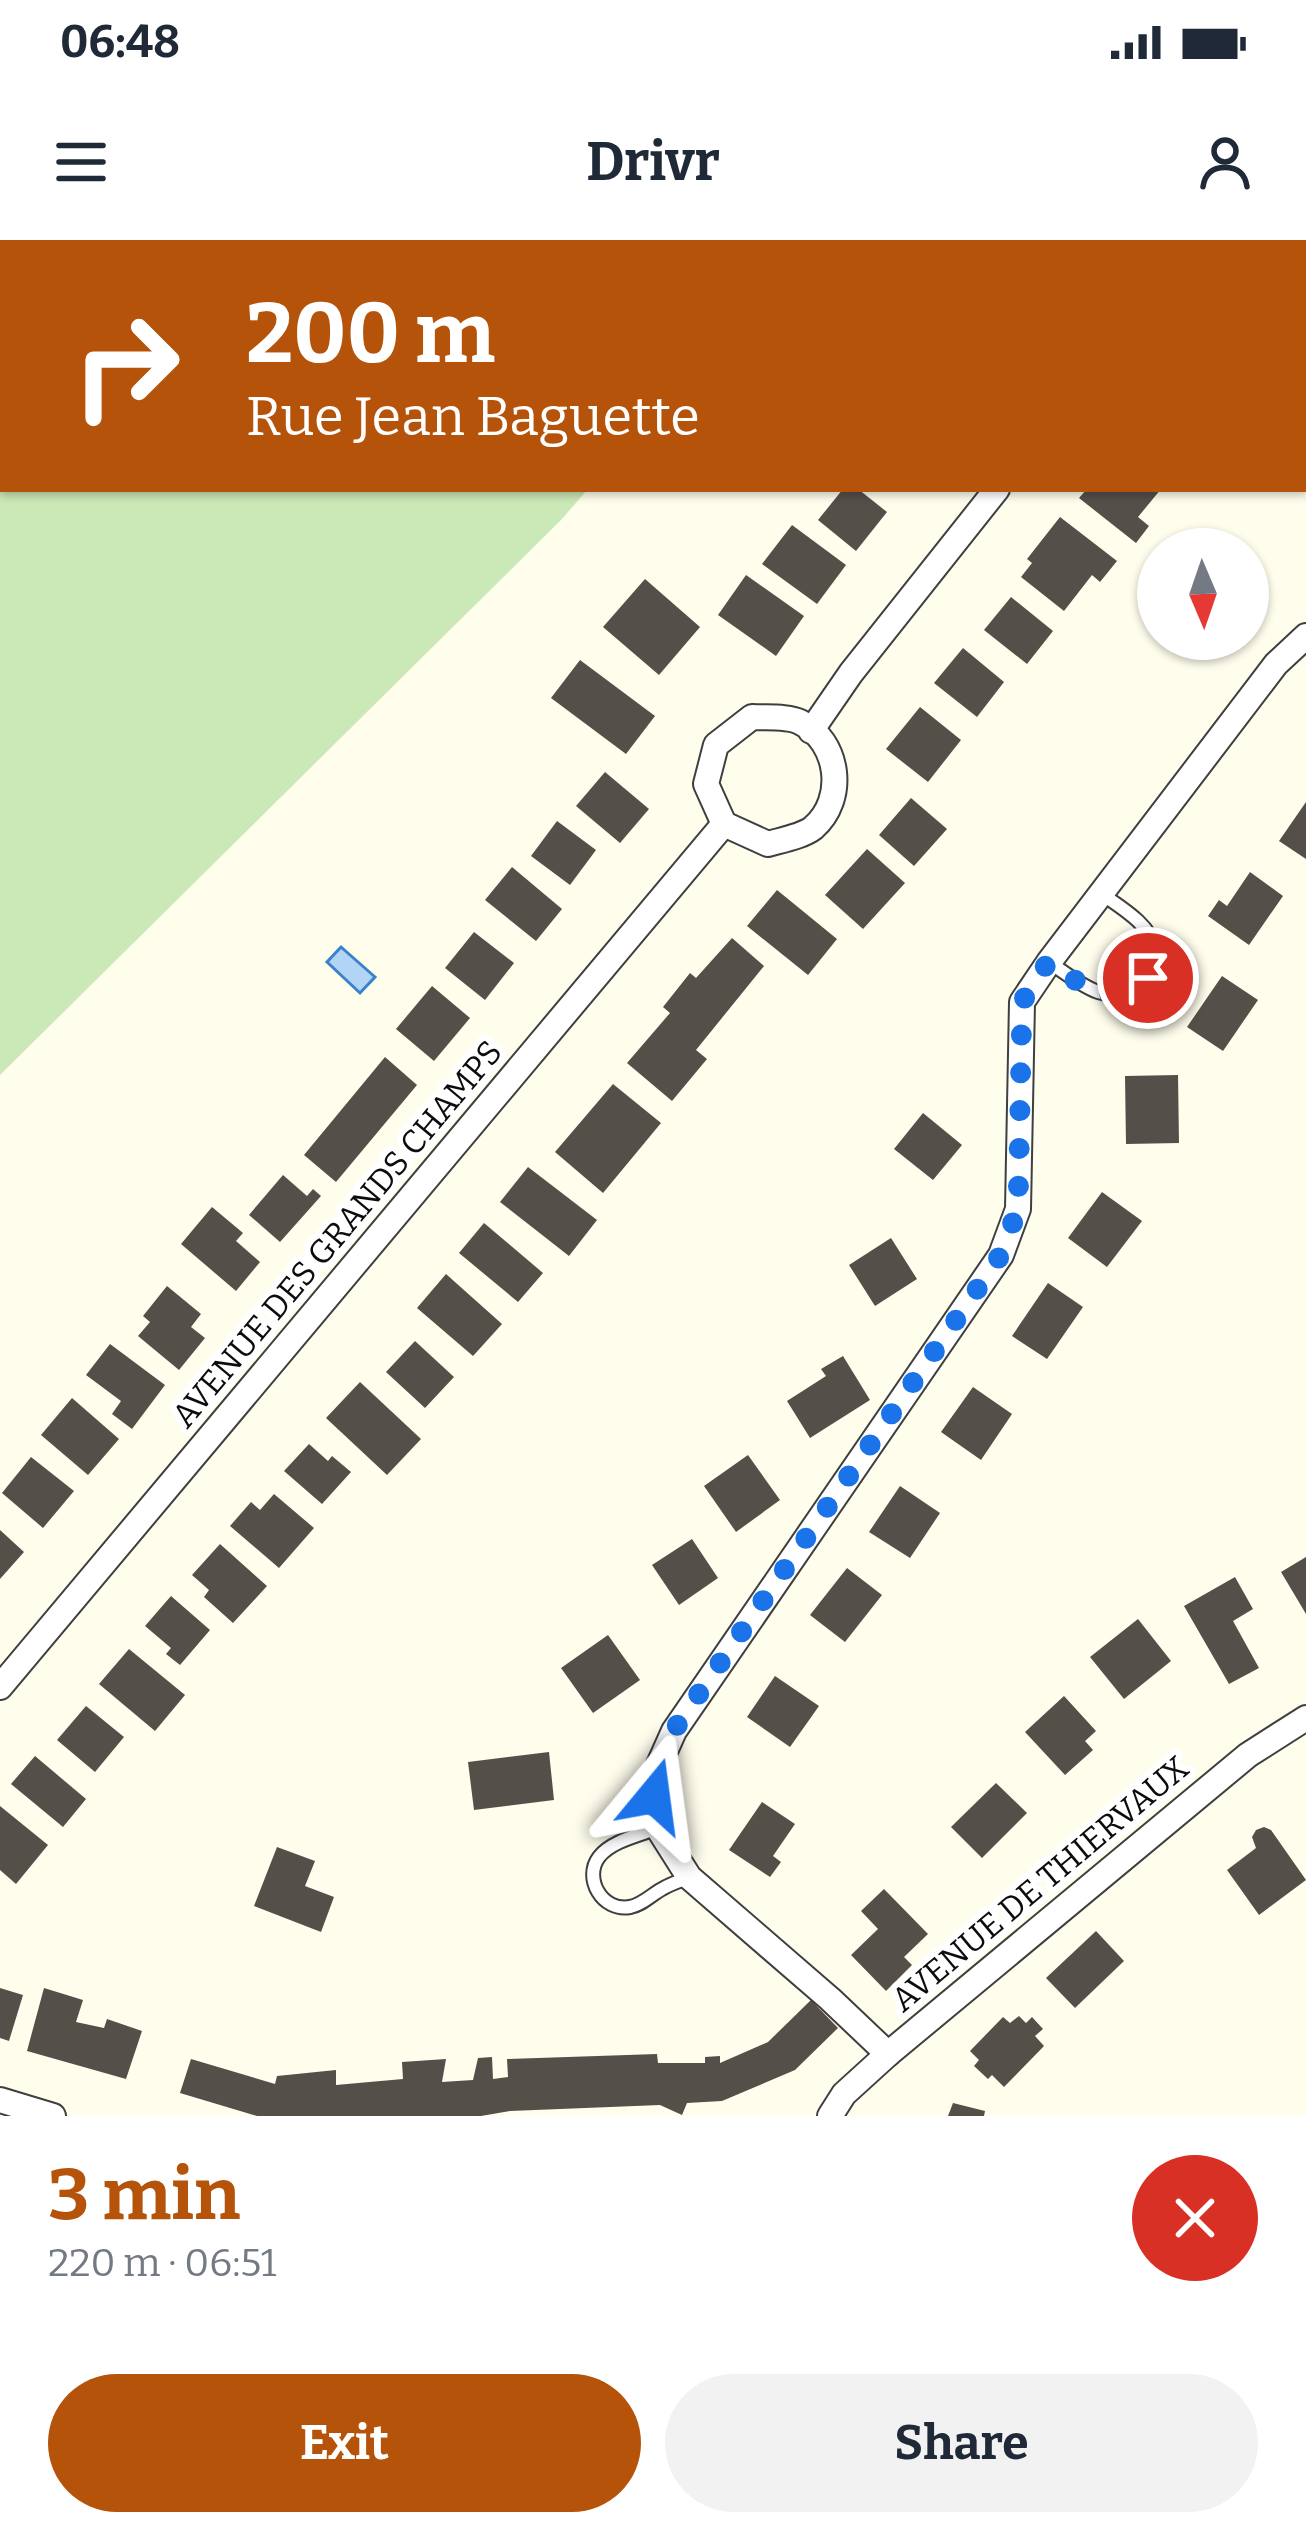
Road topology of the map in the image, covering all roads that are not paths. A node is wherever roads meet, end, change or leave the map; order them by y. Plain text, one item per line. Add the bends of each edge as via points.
1 (995, 492) edge
2 (1306, 636) edge
3 (812, 731) junction
4 (724, 824) junction
5 (1102, 894) junction
6 (1048, 962) junction
7 (0, 1687) edge
8 (1306, 1718) edge
9 (658, 1828) junction
10 (689, 1877) junction
11 (888, 2054) junction
12 (0, 2100) edge
13 (52, 2116) edge
14 (830, 2116) edge

1 - 3 street
2 - 5 street via 1276,664
3 - 4 street via 798,720 752,717 716,745 706,784
3 - 4 street via 836,771 832,802 812,830 768,844
4 - 7 street, AVENUE DES GRANDS CHAMPS
5 - 6 street
5 - 6 lane via 1155,946 1148,978 1121,995 1101,993
6 - 9 street via 1022,1002 1018,1209 1000,1256 674,1730 657,1768
8 - 11 street, AVENUE DE THIERVAUX via 1247,1755
9 - 10 street
9 - 10 lane via 598,1858 595,1888 612,1905 632,1907
10 - 11 street
11 - 14 street, AVENUE DE THIERVAUX
12 - 13 street

